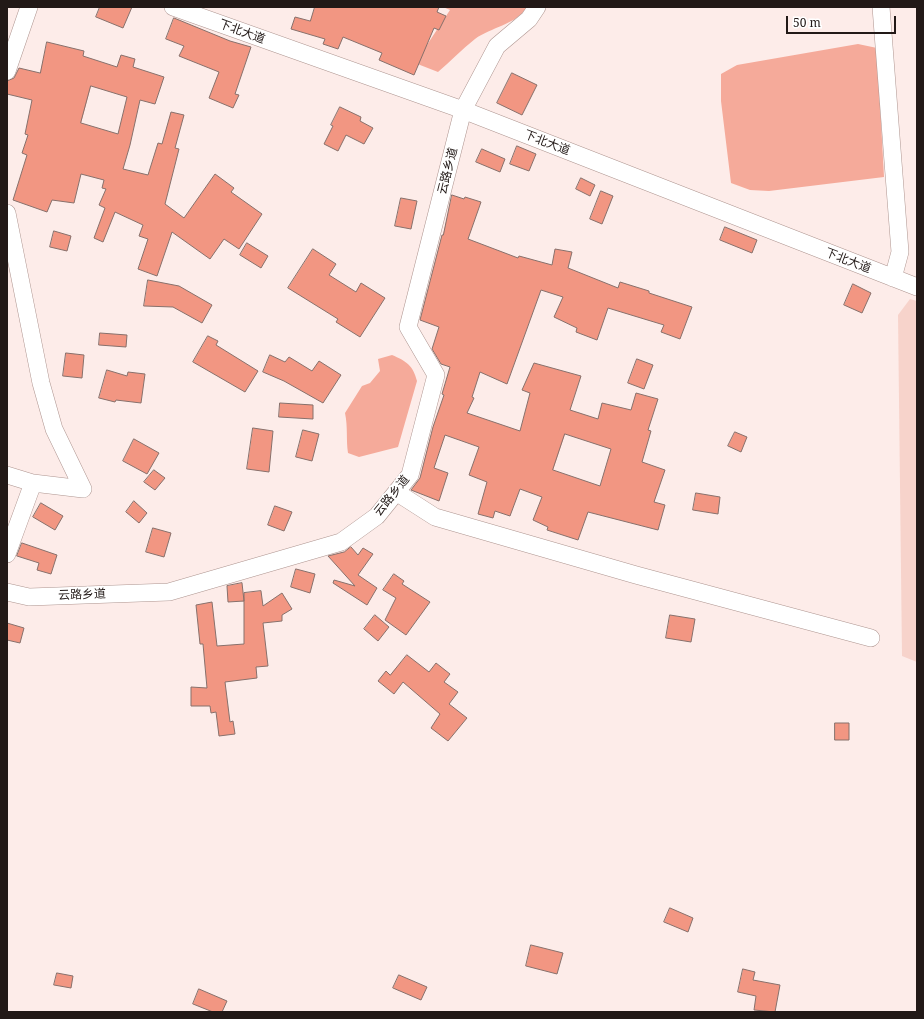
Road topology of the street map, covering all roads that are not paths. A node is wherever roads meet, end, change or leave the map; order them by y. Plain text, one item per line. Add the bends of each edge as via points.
1 (29, 7) edge
2 (173, 7) edge
3 (536, 7) edge
4 (881, 7) edge
5 (193, 10) edge
6 (7, 71) edge
7 (463, 110) junction
8 (7, 212) edge
9 (893, 278) junction
10 (915, 283) edge
11 (7, 475) edge
12 (33, 483) junction
13 (396, 492) junction
14 (7, 554) edge
15 (7, 592) edge
16 (871, 638) dead end

1 - 6 street
2 - 5 street, 下北大道
3 - 7 street, 云路乡道 via 528,19 497,46
4 - 9 street via 900,252
5 - 7 street, 下北大道
7 - 9 street, 下北大道
7 - 13 street, 云路乡道 via 408,327 436,375 410,475
8 - 12 street via 54,429 83,489
9 - 10 street, 下北大道
11 - 12 street
12 - 14 street
13 - 15 street, 云路乡道 via 377,516 341,542 169,592 29,597
13 - 16 street via 435,517 636,575

